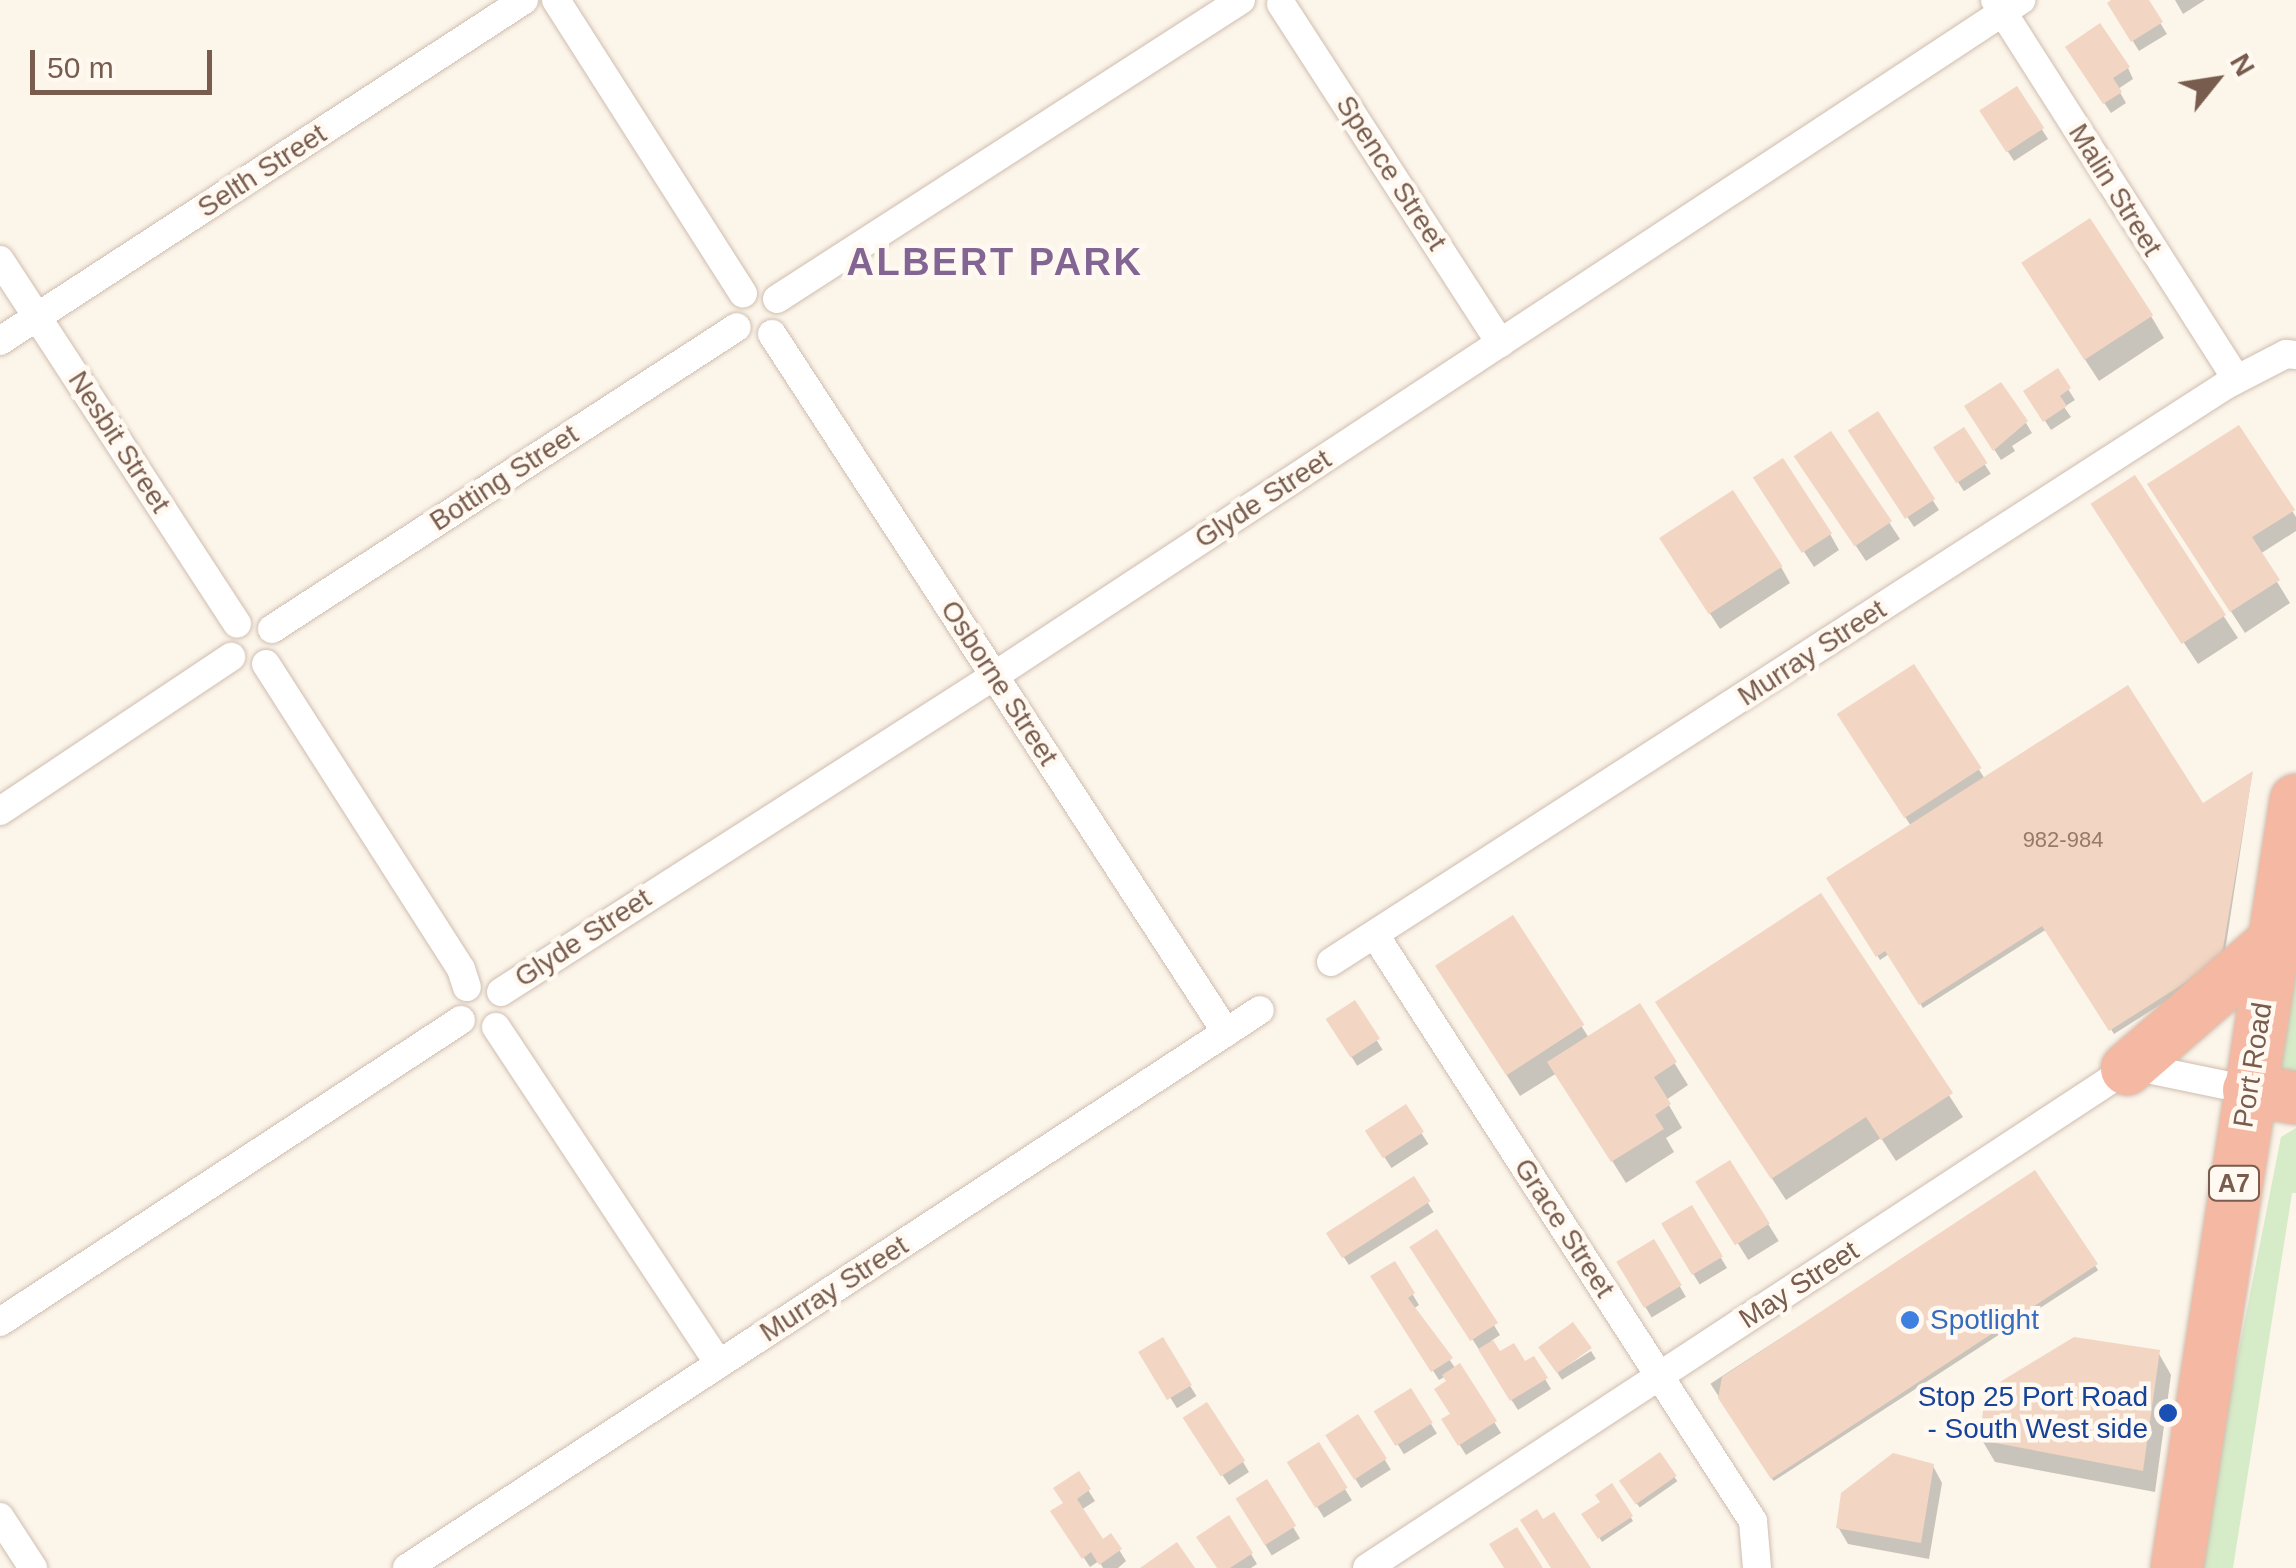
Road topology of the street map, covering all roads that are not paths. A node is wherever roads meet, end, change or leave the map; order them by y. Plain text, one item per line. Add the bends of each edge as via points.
1 (524, 0) edge
2 (556, 0) edge
3 (1245, 0) edge
4 (1283, 2) edge
5 (2006, 4) edge
6 (0, 260) edge
7 (743, 294) junction
8 (777, 299) junction
9 (37, 317) junction
10 (737, 327) junction
11 (772, 334) junction
12 (0, 341) edge
13 (1500, 343) junction
14 (2296, 354) edge
15 (2236, 380) junction
16 (237, 624) junction
17 (272, 629) junction
18 (231, 657) junction
19 (266, 664) junction
20 (994, 676) junction
21 (2296, 800) edge
22 (0, 812) edge
23 (1375, 935) junction
24 (2274, 941) junction
25 (1331, 962) dead end
26 (467, 987) junction
27 (502, 992) junction
28 (1260, 1010) dead end
29 (461, 1020) junction
30 (496, 1027) junction
31 (1226, 1032) junction
32 (2126, 1070) junction
33 (2272, 1094) edge
34 (0, 1322) edge
35 (719, 1364) junction
36 (1661, 1377) junction
37 (0, 1517) edge
38 (33, 1568) edge
39 (408, 1568) edge
40 (1367, 1568) edge
41 (1757, 1568) edge
42 (2177, 1568) edge

1 - 9 street, Selth Street
2 - 7 street
3 - 4 street via 1266,8
3 - 8 street
4 - 13 street, Spence Street
5 - 13 street, Glyde Street
5 - 15 street, Malin Street
6 - 9 street, Nesbit Street
7 - 8 street via 767,290
7 - 10 street via 733,316
8 - 11 street via 780,324
9 - 12 street, Selth Street
9 - 16 street, Nesbit Street
10 - 11 street via 746,336
10 - 17 street, Botting Street
11 - 20 street, Osborne Street
13 - 20 street, Glyde Street
14 - 15 street, Murray Street
15 - 23 street, Murray Street
16 - 17 street via 260,620
16 - 18 street via 229,634
17 - 19 street via 277,644
18 - 19 street via 242,666
18 - 22 street
19 - 26 street
20 - 27 street, Glyde Street
20 - 31 street, Osborne Street
21 - 24 highway, Port Road / A7
23 - 25 street, Murray Street
23 - 36 street, Grace Street
24 - 32 highway
24 - 33 highway, Port Road / A7
26 - 27 street via 482,982
26 - 29 street via 457,1006
27 - 30 street via 507,1007
28 - 31 street, Murray Street
29 - 30 street via 481,1032
29 - 34 street
30 - 35 street
31 - 35 street, Murray Street
32 - 33 street
32 - 36 street, May Street
33 - 42 highway, Port Road / A7
35 - 39 street, Murray Street
36 - 40 street, May Street
36 - 41 street, Grace Street via 1754,1521
37 - 38 street

